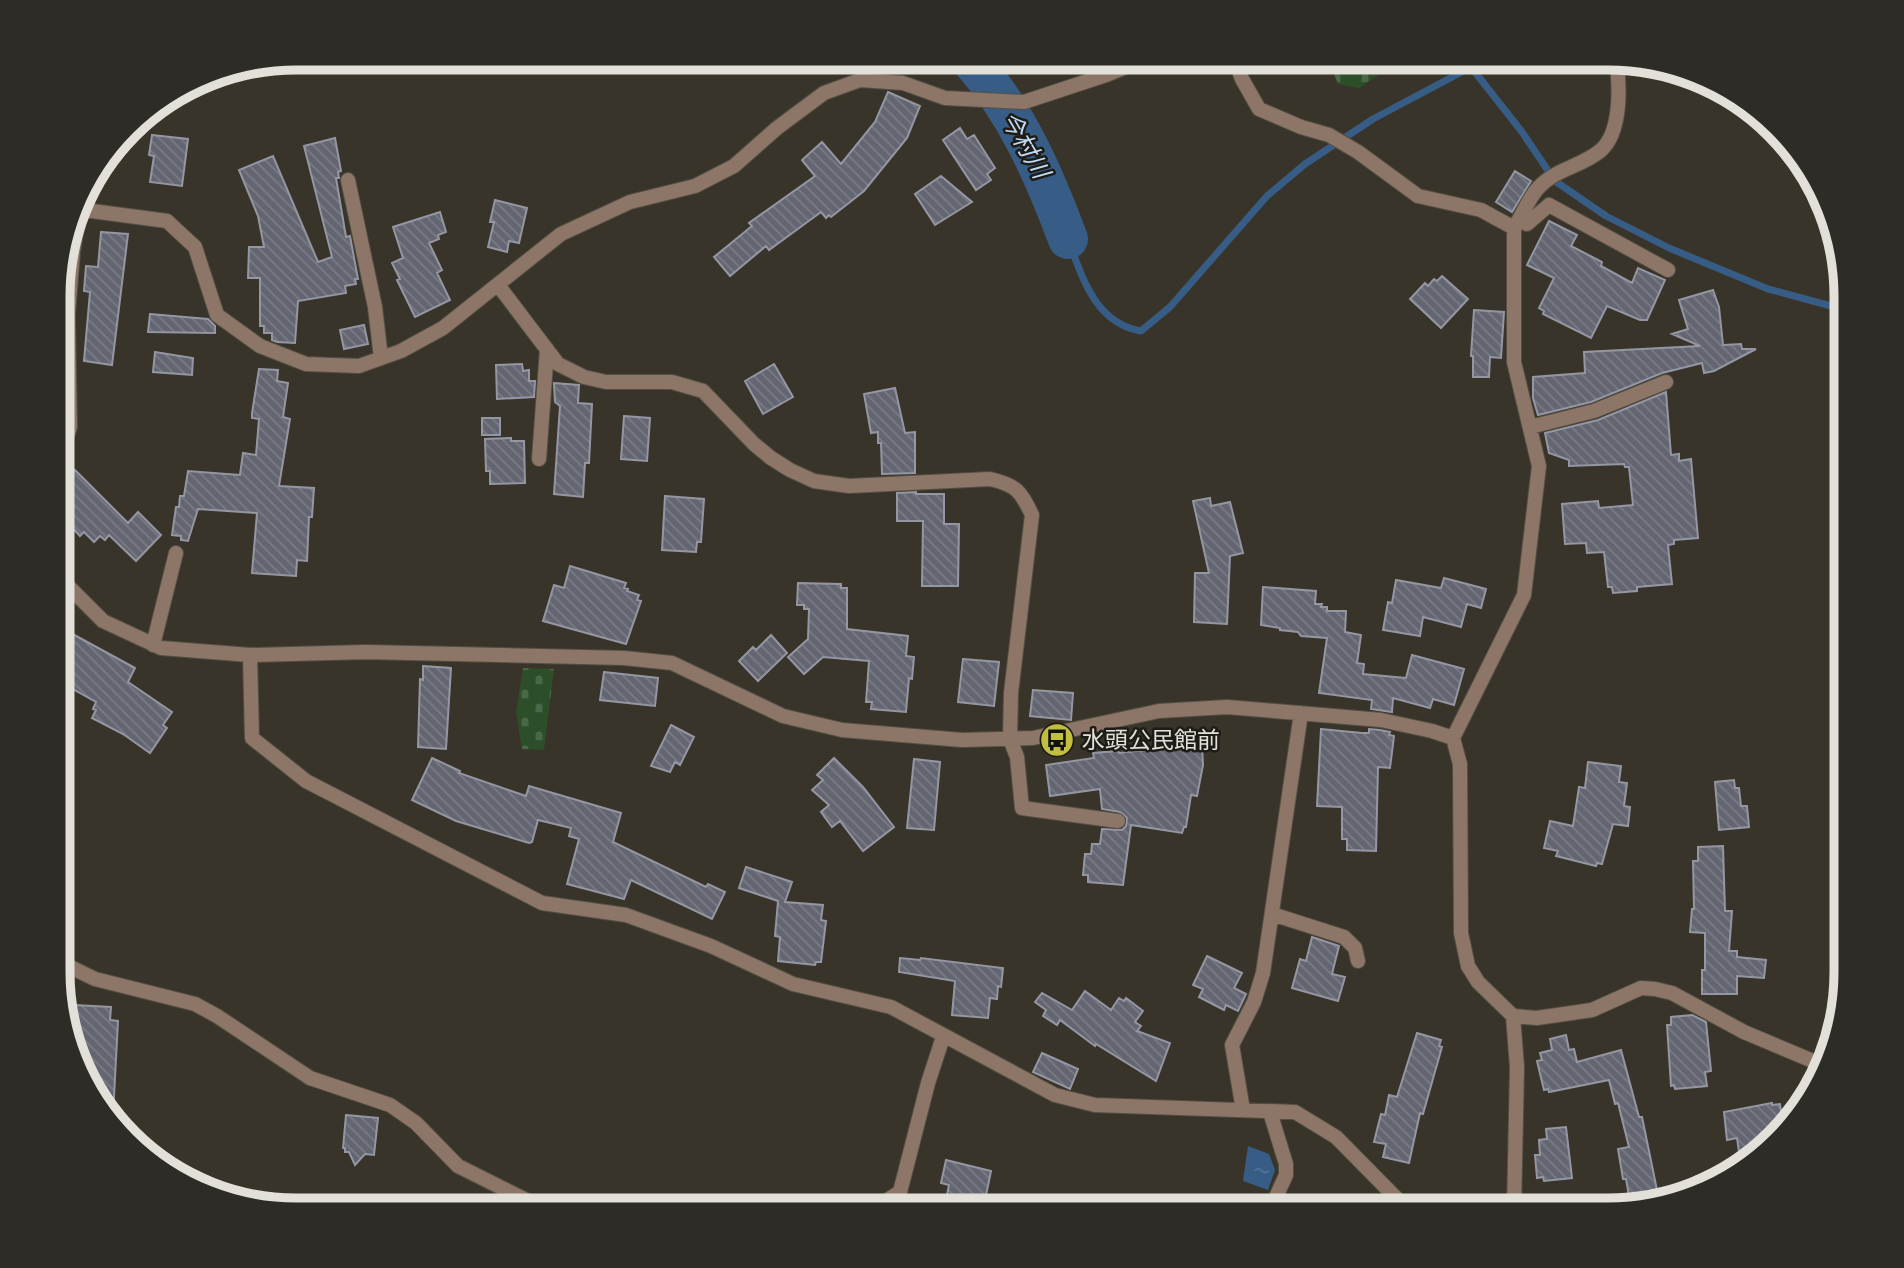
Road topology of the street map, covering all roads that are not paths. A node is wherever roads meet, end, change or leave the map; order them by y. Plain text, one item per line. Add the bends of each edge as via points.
1 (1118, 70) edge
2 (1240, 70) edge
3 (1618, 71) edge
4 (348, 180) dead end
5 (86, 211) edge
6 (1517, 224) junction
7 (1668, 270) dead end
8 (498, 285) junction
9 (547, 349) junction
10 (381, 358) junction
11 (1666, 382) dead end
12 (1530, 427) junction
13 (539, 459) dead end
14 (176, 553) dead end
15 (70, 588) edge
16 (153, 645) junction
17 (250, 655) junction
18 (1301, 713) junction
19 (1453, 738) junction
20 (1010, 739) junction
21 (1118, 821) dead end
22 (1272, 914) junction
23 (1359, 961) dead end
24 (70, 967) edge
25 (1513, 1016) junction
26 (943, 1037) junction
27 (1815, 1062) edge
28 (1243, 1110) junction
29 (1270, 1112) junction
30 (522, 1198) edge
31 (891, 1198) edge
32 (1275, 1198) edge
33 (1396, 1198) edge
34 (1514, 1198) edge

1 - 8 street via 1024,102 944,98 903,83 860,80 824,93 734,166 695,186 629,202 562,234
2 - 6 street via 1259,109 1329,135 1418,196
3 - 6 street via 1612,135 1600,152 1539,187
4 - 10 street
5 - 10 street via 167,221 195,247 217,315 260,346 306,364 359,366
6 - 7 street via 1527,224 1549,205
6 - 12 street via 1514,362
8 - 9 street
8 - 10 street via 443,328
9 - 13 street
9 - 20 street via 558,364 584,377 606,382 672,382 703,391 771,458 814,481 849,486 990,479 1011,484 1032,515 1011,693
11 - 12 street via 1594,411
12 - 19 street via 1539,466 1524,595
14 - 16 street
15 - 16 street via 103,621
16 - 17 street
17 - 20 street via 366,652 672,663 783,716 842,730 962,740
17 - 26 street via 252,738 306,782 542,903 626,915 711,946 793,984 891,1007
18 - 19 street via 1381,720
18 - 20 street via 1227,707 1159,712
18 - 22 street
19 - 25 street via 1460,764 1461,933 1468,965 1478,982
20 - 21 street via 1017,757 1022,808
22 - 23 street via 1344,937
22 - 28 street via 1264,973 1232,1045
24 - 30 street via 95,979 195,1004 310,1078 390,1105 416,1123 458,1166
25 - 27 street via 1537,1018 1592,1010 1641,988 1655,989
25 - 34 street via 1517,1067
26 - 28 street via 1055,1095 1094,1105
26 - 31 street via 900,1192
28 - 29 street
29 - 32 street via 1286,1164
29 - 33 street via 1295,1112 1336,1137

